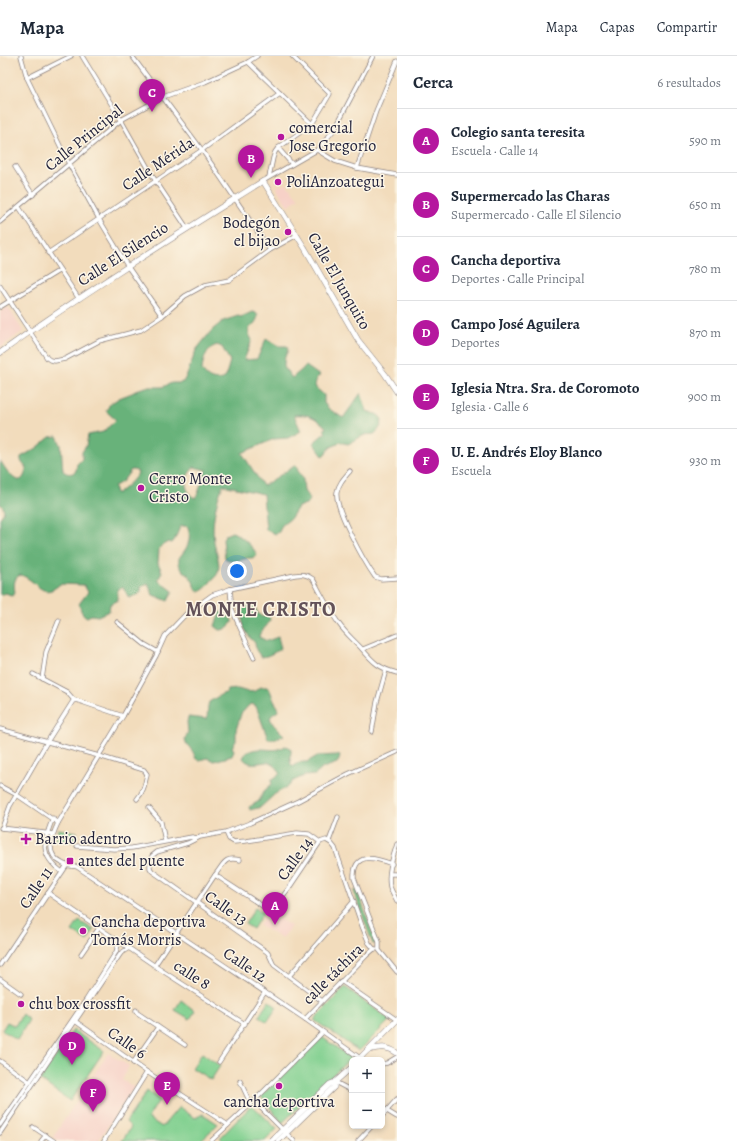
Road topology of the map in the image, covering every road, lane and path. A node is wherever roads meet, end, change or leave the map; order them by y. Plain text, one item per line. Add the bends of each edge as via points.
1 (21, 56) edge
2 (71, 56) edge
3 (82, 56) edge
4 (132, 56) edge
5 (256, 56) edge
6 (292, 56) edge
7 (373, 56) edge
8 (397, 61) edge
9 (248, 62) junction
10 (27, 78) junction
11 (280, 93) junction
12 (163, 97) junction
13 (121, 120) junction
14 (312, 124) junction
15 (278, 148) junction
16 (202, 150) junction
17 (317, 150) junction
18 (69, 164) junction
19 (292, 164) junction
20 (15, 167) dead end
21 (357, 168) junction
22 (397, 175) edge
23 (270, 177) junction
24 (155, 180) junction
25 (263, 181) junction
26 (33, 195) junction
27 (235, 198) junction
28 (19, 207) junction
29 (99, 219) junction
30 (0, 222) edge
31 (187, 228) junction
32 (297, 235) junction
33 (270, 250) junction
34 (48, 253) junction
35 (128, 267) junction
36 (60, 270) junction
37 (0, 286) edge
38 (80, 299) junction
39 (10, 301) junction
40 (0, 307) edge
41 (162, 316) junction
42 (30, 332) junction
43 (0, 353) edge
44 (397, 392) edge
45 (350, 471) dead end
46 (397, 578) edge
47 (230, 589) junction
48 (58, 620) dead end
49 (117, 622) dead end
50 (397, 635) edge
51 (363, 650) junction
52 (158, 652) junction
53 (254, 658) dead end
54 (386, 670) junction
55 (33, 674) dead end
56 (397, 674) edge
57 (42, 679) junction
58 (74, 700) junction
59 (123, 716) junction
60 (0, 729) edge
61 (372, 732) dead end
62 (47, 742) junction
63 (397, 752) edge
64 (99, 756) junction
65 (0, 786) edge
66 (17, 795) junction
67 (137, 799) dead end
68 (149, 808) dead end
69 (338, 817) dead end
70 (53, 818) junction
71 (58, 823) junction
72 (1, 828) edge
73 (226, 832) junction
74 (47, 833) junction
75 (53, 834) junction
76 (197, 838) junction
77 (165, 841) junction
78 (329, 841) junction
79 (320, 842) junction
80 (397, 844) edge
81 (77, 846) dead end
82 (240, 860) dead end
83 (392, 864) junction
84 (67, 865) junction
85 (62, 872) junction
86 (390, 874) junction
87 (397, 874) edge
88 (215, 875) junction
89 (48, 893) junction
90 (354, 901) junction
91 (397, 901) edge
92 (197, 902) junction
93 (100, 928) junction
94 (176, 934) junction
95 (119, 942) junction
96 (129, 948) junction
97 (374, 949) junction
98 (379, 950) junction
99 (82, 954) dead end
100 (0, 965) edge
101 (155, 965) junction
102 (397, 972) edge
103 (289, 976) junction
104 (0, 979) edge
105 (341, 981) junction
106 (265, 992) junction
107 (21, 994) dead end
108 (322, 1001) junction
109 (136, 1010) dead end
110 (305, 1019) junction
111 (397, 1020) edge
112 (74, 1021) junction
113 (245, 1024) junction
114 (158, 1027) junction
115 (323, 1032) junction
116 (185, 1045) dead end
117 (368, 1050) junction
118 (397, 1053) edge
119 (356, 1057) edge
120 (361, 1057) edge
121 (397, 1057) edge
122 (0, 1061) edge
123 (219, 1062) dead end
124 (133, 1063) junction
125 (385, 1063) edge
126 (349, 1070) edge
127 (147, 1072) junction
128 (240, 1081) dead end
129 (336, 1082) junction
130 (32, 1083) junction
131 (349, 1089) edge
132 (397, 1099) edge
133 (254, 1101) junction
134 (250, 1104) junction
135 (387, 1110) junction
136 (385, 1112) edge
137 (397, 1117) edge
138 (0, 1125) edge
139 (228, 1125) junction
140 (33, 1127) dead end
141 (369, 1129) edge
142 (284, 1131) junction
143 (0, 1133) edge
144 (46, 1135) junction
145 (41, 1141) edge
146 (54, 1141) edge
147 (104, 1141) edge
148 (211, 1141) edge
149 (271, 1141) edge
150 (278, 1141) edge
151 (294, 1141) edge
152 (358, 1141) edge

1 - 10 street
2 - 10 street
3 - 13 street
4 - 12 street
5 - 9 street, Calle Principal
6 - 14 street via 330,94
7 - 17 street via 334,130
8 - 21 street via 376,111
9 - 11 street
9 - 12 street, Calle Principal via 205,82
10 - 18 street
11 - 14 street
11 - 16 street, Calle Mérida
12 - 13 street, Calle Principal
12 - 16 street
13 - 18 street, Calle Principal
13 - 24 street
14 - 15 street
15 - 19 street
15 - 23 street via 273,158
16 - 24 street, Calle Mérida
16 - 27 street
17 - 19 street
17 - 21 street via 335,161
18 - 26 street, Calle Principal
18 - 29 street
19 - 23 street
20 - 26 street
21 - 22 street
23 - 25 street
24 - 29 street, Calle Mérida
24 - 31 street
25 - 27 street, Calle El Silencio
25 - 32 street, Calle El Junquito
26 - 28 street, Calle Principal
27 - 31 street, Calle El Silencio
27 - 33 street
28 - 30 street, Calle Principal
28 - 34 street
29 - 34 street, Calle Mérida
29 - 35 street
31 - 35 street, Calle El Silencio
32 - 33 street
32 - 44 street, Calle El Junquito via 358,340
33 - 41 street via 229,280 205,285 185,296
34 - 36 street
35 - 38 street, Calle El Silencio
35 - 41 street
36 - 38 street
36 - 39 street
37 - 39 street
38 - 42 street, Calle El Silencio
39 - 40 street
39 - 42 street
41 - 42 street via 141,330 99,341 65,359 55,361 47,358
42 - 43 street, Calle El Silencio
45 - 46 street via 340,483 336,494 350,534 375,577
47 - 51 street via 295,575 308,576 313,579 340,625
47 - 52 street via 212,596 186,614 166,636
47 - 53 street via 232,609
48 - 57 street via 46,652
49 - 52 street
50 - 51 street
51 - 54 street via 377,665
52 - 59 street
54 - 56 street
54 - 61 street
55 - 57 street
57 - 58 street via 67,692
58 - 59 street
58 - 62 street
59 - 64 street
60 - 62 street
62 - 64 street
62 - 66 street
63 - 73 street via 275,812
64 - 67 street via 138,767 146,772 143,792
64 - 71 street
65 - 66 street
66 - 70 street
66 - 72 street
68 - 77 street via 160,822
69 - 78 street
70 - 71 street
70 - 74 street
71 - 75 street
72 - 74 street
73 - 76 street
73 - 79 street via 229,839 234,842 297,832 309,834
74 - 75 street
74 - 85 street via 47,858
75 - 84 street, Calle 12 via 52,853 57,860
76 - 77 street
76 - 92 street, Calle 13 via 154,854 150,868
77 - 81 street via 123,848
78 - 79 street, Calle 14
78 - 90 street, Calle 14 via 335,848
79 - 88 street, Calle 14 via 273,909 267,909
80 - 83 street
82 - 88 street via 231,858 222,863
83 - 86 street
83 - 98 street via 376,858 367,858 356,864 354,872 354,878 379,942
84 - 85 street, Calle 11
84 - 94 street, Calle 12 via 78,867
85 - 89 street, Calle 11
86 - 87 street
86 - 91 street via 390,888
88 - 92 street
89 - 93 street, calle 8
89 - 100 street, Calle 11
90 - 97 street, Calle 14 via 369,943
90 - 103 street
92 - 94 street
92 - 103 street, Calle 13 via 267,952 274,965
93 - 95 street, calle 8
93 - 99 street
94 - 101 street
94 - 106 street, Calle 12
95 - 96 street, calle 8
95 - 112 street via 116,952
96 - 101 street, calle 8
96 - 112 street via 121,953
97 - 98 street, calle táchira
97 - 105 street, calle táchira
98 - 102 street
101 - 113 street, calle 8
103 - 108 street, Calle 13
104 - 107 street
105 - 108 street, calle táchira
105 - 111 street
106 - 110 street, Calle 12
106 - 113 street
108 - 110 street, calle táchira
109 - 114 street
110 - 115 street, Calle 12
111 - 117 street
112 - 124 street, Calle 6
112 - 130 street
113 - 123 street
114 - 116 street
114 - 124 street
115 - 119 street, Calle 12
115 - 133 street
117 - 118 street via 384,1047
117 - 120 street
121 - 125 street
122 - 130 street
124 - 127 street, Calle 6
126 - 129 street
127 - 139 street, Calle 6
127 - 147 street
128 - 134 street
129 - 131 street
129 - 142 street via 334,1087
130 - 138 street
130 - 143 street
132 - 135 street
133 - 134 street
133 - 142 street
134 - 139 street
135 - 136 street
135 - 137 street
139 - 148 street
140 - 144 street
141 - 152 street
142 - 149 street
142 - 150 street
142 - 151 street
144 - 145 street
144 - 146 street

